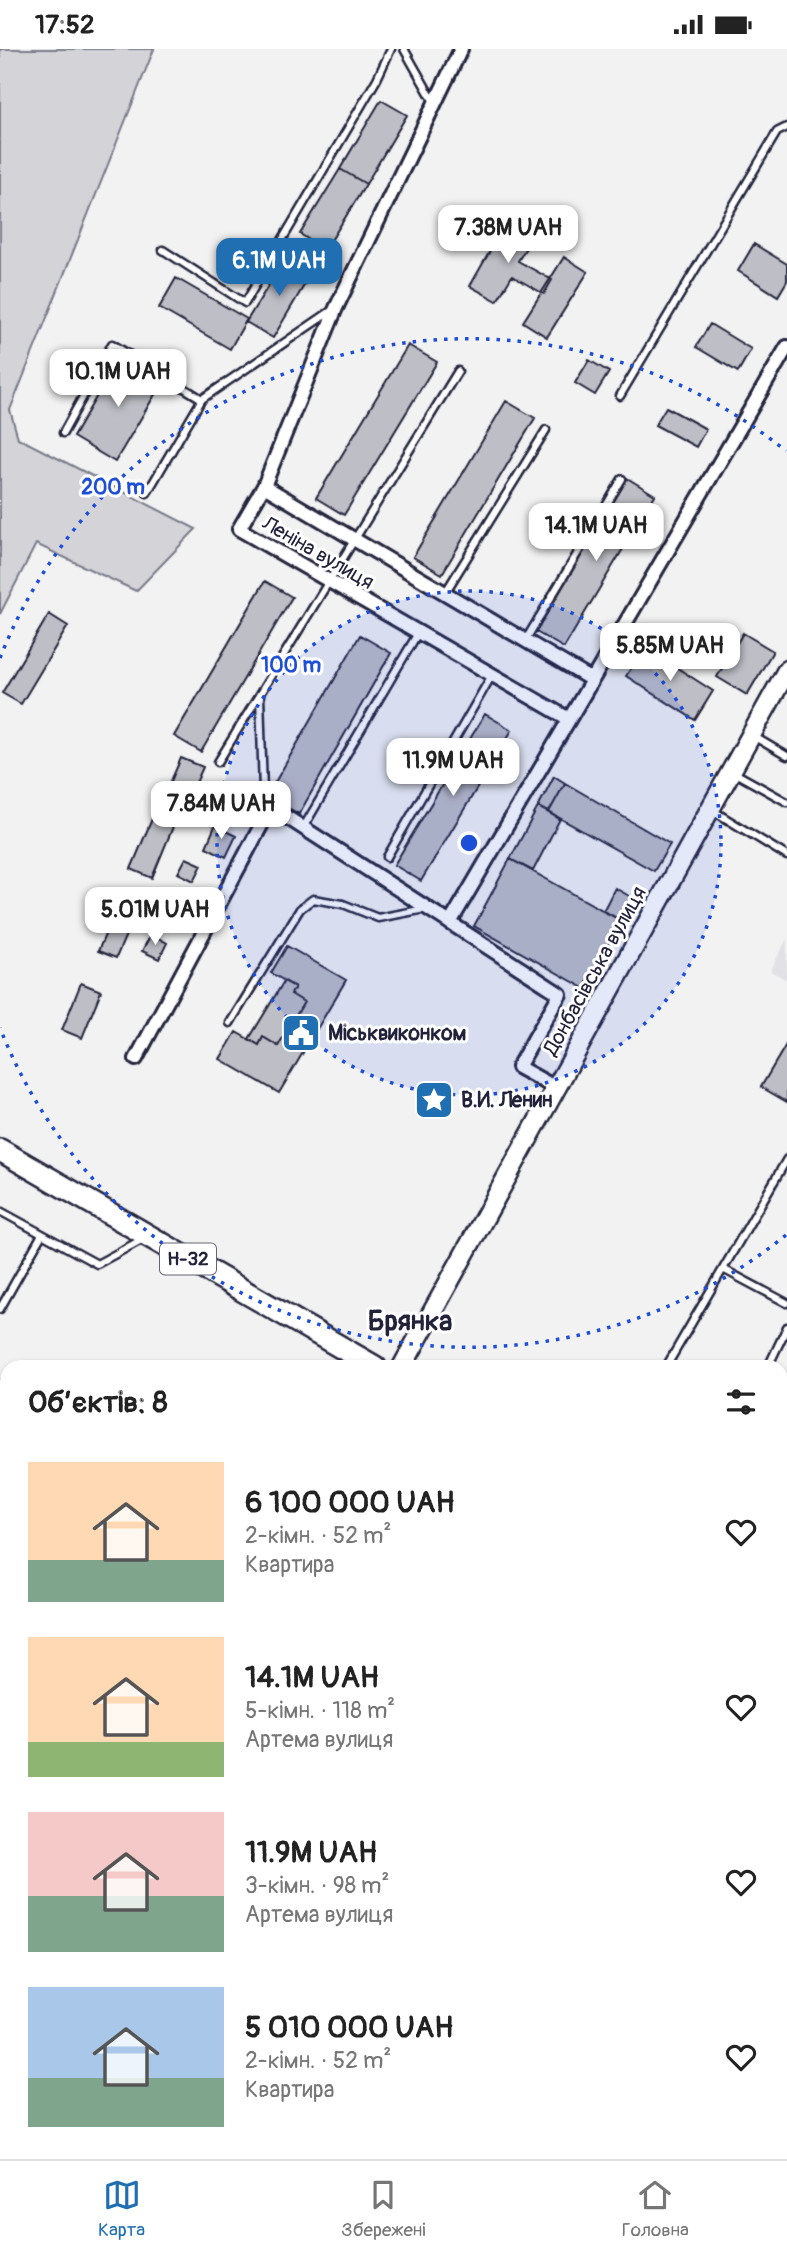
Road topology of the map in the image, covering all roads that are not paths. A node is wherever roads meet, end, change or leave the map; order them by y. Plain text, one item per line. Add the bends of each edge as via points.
1 (391, 49) edge
2 (404, 49) edge
3 (461, 49) edge
4 (434, 102) junction
5 (787, 127) edge
6 (163, 250) dead end
7 (336, 308) junction
8 (787, 347) edge
9 (458, 371) dead end
10 (620, 396) dead end
11 (202, 399) junction
12 (546, 430) dead end
13 (63, 433) dead end
14 (622, 479) dead end
15 (264, 487) junction
16 (147, 493) dead end
17 (355, 540) junction
18 (329, 581) junction
19 (445, 593) junction
20 (418, 633) junction
21 (525, 641) junction
22 (787, 670) edge
23 (492, 675) junction
24 (592, 680) junction
25 (260, 694) junction
26 (569, 719) junction
27 (751, 735) junction
28 (787, 756) edge
29 (218, 762) dead end
30 (732, 771) junction
31 (787, 802) edge
32 (271, 807) junction
33 (710, 809) junction
34 (303, 828) junction
35 (787, 856) edge
36 (387, 857) dead end
37 (427, 908) junction
38 (450, 923) junction
39 (230, 1023) dead end
40 (136, 1059) dead end
41 (556, 1088) junction
42 (0, 1150) edge
43 (787, 1159) edge
44 (0, 1210) edge
45 (41, 1235) junction
46 (149, 1236) junction
47 (723, 1269) junction
48 (787, 1303) edge
49 (0, 1309) edge
50 (787, 1327) edge
51 (364, 1360) edge
52 (406, 1360) edge
53 (670, 1360) edge
54 (771, 1360) edge

1 - 6 lane via 245,303
2 - 4 lane
3 - 4 street
4 - 7 street
5 - 10 lane via 777,132
7 - 11 lane
7 - 15 street
8 - 24 street
9 - 17 lane
11 - 13 lane via 112,344
11 - 16 lane
12 - 19 lane
14 - 21 lane
15 - 17 street, Леніна вулиця
15 - 18 street, Леніна вулиця via 239,529
17 - 18 lane
17 - 19 street, Леніна вулиця
18 - 20 street, Леніна вулиця
18 - 25 lane
19 - 21 street, Леніна вулиця
20 - 23 street, Леніна вулиця
20 - 34 lane
21 - 24 street, Леніна вулиця
22 - 27 street, Донбасівська вулиця
23 - 26 street, Леніна вулиця
23 - 36 lane
24 - 26 street
25 - 29 lane
25 - 32 lane via 263,792
26 - 38 street
27 - 28 lane
27 - 30 street, Донбасівська вулиця
30 - 31 lane
30 - 33 street, Донбасівська вулиця
32 - 34 street
32 - 40 street
33 - 35 lane
33 - 41 street, Донбасівська вулиця
34 - 37 street
37 - 38 street
37 - 39 lane via 378,918 343,904 313,899 300,909
38 - 41 street via 560,994 518,1067
41 - 52 street, Донбасівська вулиця
42 - 46 main road, Н-32
43 - 47 lane
44 - 45 lane
45 - 46 lane via 97,1264
45 - 49 lane
46 - 51 main road, Н-32
47 - 48 lane
47 - 53 lane
50 - 54 lane

